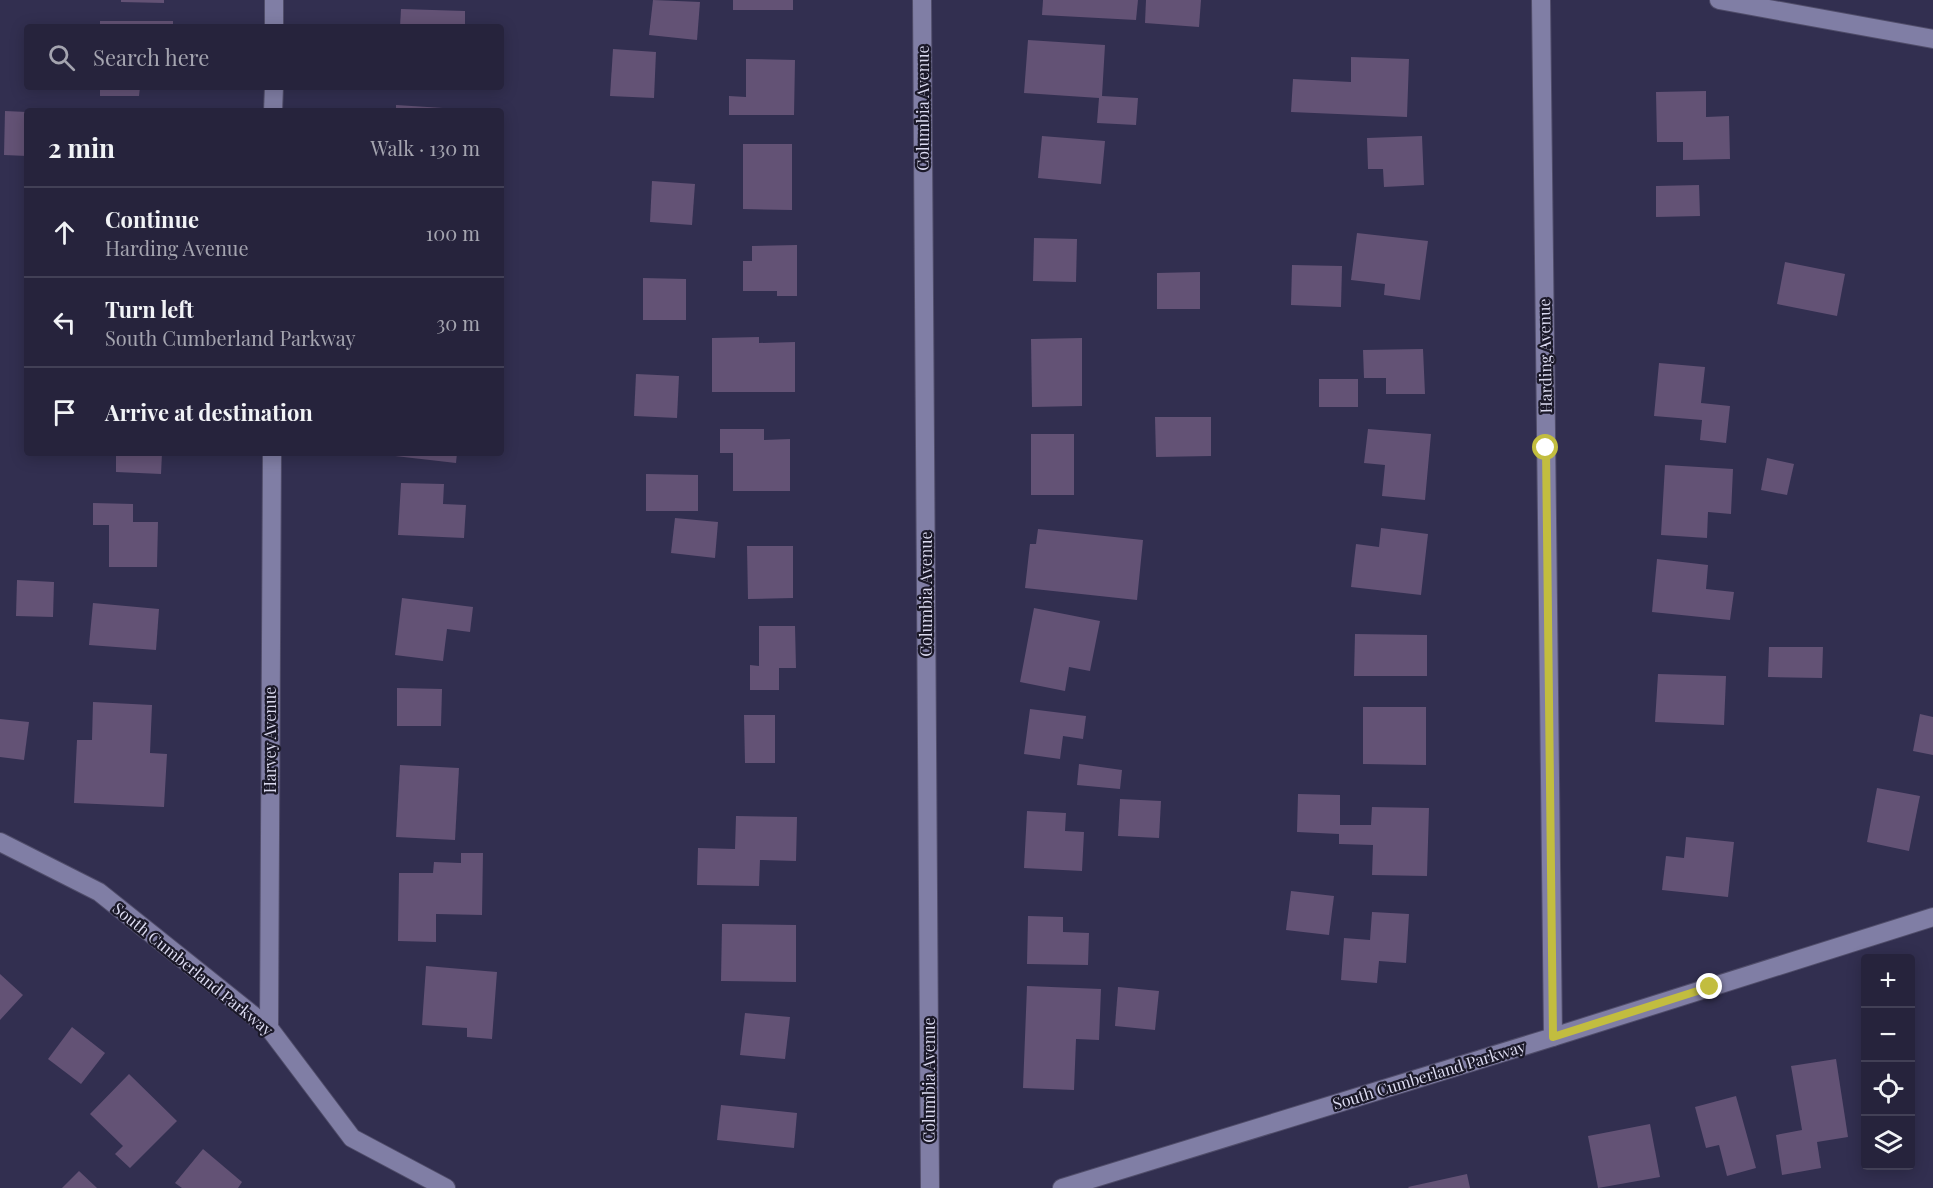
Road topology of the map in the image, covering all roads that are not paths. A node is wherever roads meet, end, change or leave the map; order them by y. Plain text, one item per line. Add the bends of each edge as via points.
1 (274, 0) edge
2 (922, 0) edge
3 (1541, 0) edge
4 (1719, 0) edge
5 (274, 24) edge
6 (1933, 39) edge
7 (273, 90) edge
8 (273, 108) edge
9 (272, 456) edge
10 (0, 842) edge
11 (1933, 917) edge
12 (269, 1028) junction
13 (1553, 1037) junction
14 (446, 1188) edge
15 (930, 1188) edge
16 (1062, 1188) edge

1 - 5 street
2 - 15 street, Columbia Avenue
3 - 13 street, Harding Avenue
4 - 6 street
7 - 8 street
9 - 12 street, Harvey Avenue
10 - 12 street, South Cumberland Parkway via 99,892
11 - 13 street, South Cumberland Parkway
12 - 14 street, South Cumberland Parkway via 352,1138
13 - 16 street, South Cumberland Parkway

